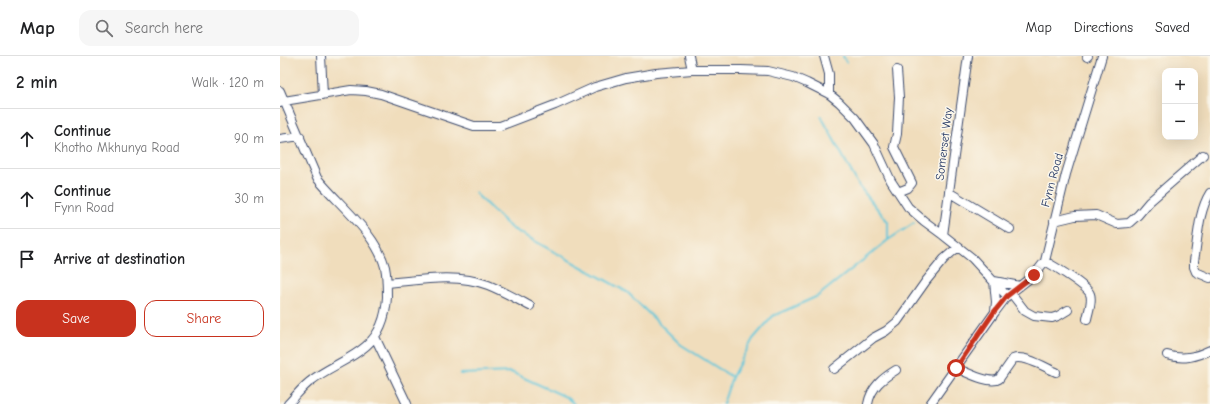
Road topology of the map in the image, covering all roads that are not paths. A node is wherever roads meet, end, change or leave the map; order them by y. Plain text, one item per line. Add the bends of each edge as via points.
1 (321, 56) edge
2 (689, 56) edge
3 (824, 56) edge
4 (968, 56) edge
5 (1102, 56) edge
6 (692, 70) junction
7 (897, 70) dead end
8 (280, 91) edge
9 (828, 94) junction
10 (323, 95) junction
11 (282, 102) edge
12 (300, 136) junction
13 (280, 139) edge
14 (1204, 155) dead end
15 (898, 192) junction
16 (950, 193) junction
17 (1210, 193) edge
18 (1054, 221) junction
19 (1010, 229) dead end
20 (943, 235) junction
21 (958, 247) junction
22 (1045, 261) junction
23 (1210, 278) edge
24 (994, 281) junction
25 (387, 284) junction
26 (1020, 286) junction
27 (1009, 295) junction
28 (530, 306) dead end
29 (1068, 310) dead end
30 (994, 312) junction
31 (1087, 319) dead end
32 (375, 337) junction
33 (1210, 350) edge
34 (1167, 355) dead end
35 (956, 368) junction
36 (834, 369) dead end
37 (896, 370) dead end
38 (1056, 372) dead end
39 (288, 404) edge
40 (407, 404) edge
41 (868, 404) edge
42 (930, 404) edge

1 - 10 street
2 - 6 street
3 - 9 street via 829,74
4 - 16 street, Somerset Way
5 - 18 street, Fynn Road
6 - 9 street via 768,71 807,82
6 - 10 street via 656,73 615,81 500,126 474,126 366,91 350,90
7 - 15 street via 899,97 894,147 912,183 908,188
8 - 11 street
9 - 15 street via 855,118 874,144
10 - 11 street
11 - 12 street
12 - 13 street
12 - 25 street via 317,178 370,236 379,250
14 - 18 street via 1148,202 1129,223 1117,224 1096,215
15 - 20 street via 908,207
16 - 19 street
16 - 20 street, Somerset Way
17 - 23 street via 1203,210 1194,267 1196,272
18 - 22 street, Fynn Road
20 - 21 street
21 - 24 street
21 - 36 street via 926,281 897,322
22 - 26 street, Fynn Road via 1034,275
22 - 31 street via 1088,290 1091,298
24 - 26 street
24 - 27 street
24 - 30 street
25 - 28 street via 441,278 470,280 489,286
25 - 32 street via 386,306
26 - 27 street, Fynn Road
27 - 29 street via 1034,316 1052,318
27 - 30 street, Fynn Road
30 - 35 street, Fynn Road
32 - 39 street via 356,354 311,380
32 - 40 street
33 - 34 street via 1184,358
35 - 38 street via 996,381 1017,357
35 - 42 street, Fynn Road
37 - 41 street via 876,386

